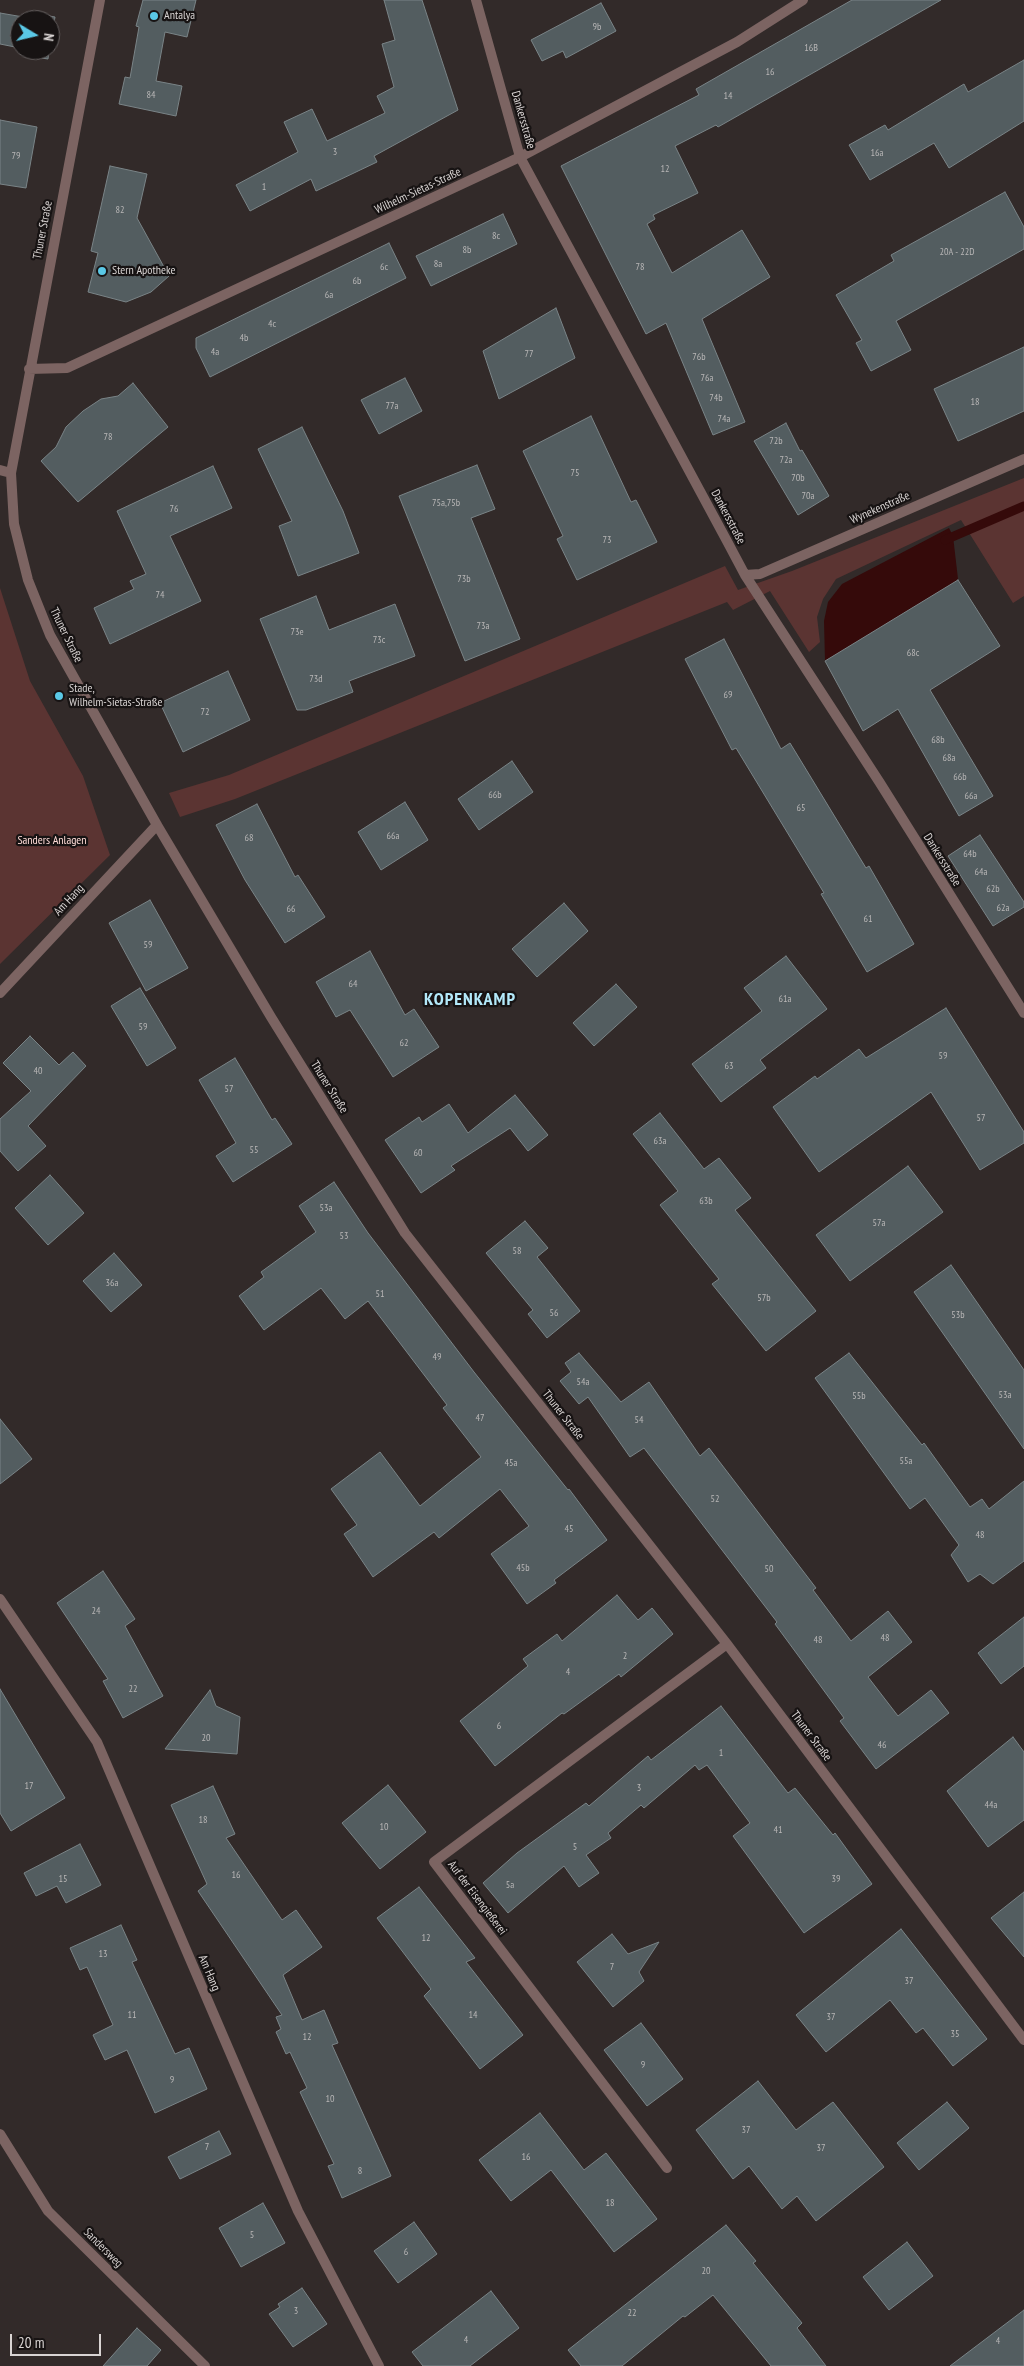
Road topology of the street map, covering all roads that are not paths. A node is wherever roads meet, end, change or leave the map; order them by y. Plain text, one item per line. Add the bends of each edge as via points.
1 (100, 0) edge
2 (476, 0) edge
3 (803, 0) edge
4 (520, 157) junction
5 (29, 369) junction
6 (1024, 459) edge
7 (0, 470) edge
8 (11, 473) junction
9 (745, 575) junction
10 (157, 825) junction
11 (0, 993) edge
12 (1024, 1013) edge
13 (0, 1599) edge
14 (727, 1644) junction
15 (1024, 2040) edge
16 (0, 2134) edge
17 (668, 2168) dead end
18 (205, 2366) edge
19 (379, 2366) edge

1 - 5 street, Thuner Straße
2 - 4 street, Dankersstraße
3 - 4 street, Wilhelm-Sietas-Straße via 737,42
4 - 5 street, Wilhelm-Sietas-Straße via 67,368
4 - 9 street, Dankersstraße
5 - 8 street, Thuner Straße
6 - 9 street, Wynekenstraße via 760,574
7 - 8 street
8 - 10 street, Thuner Straße via 14,524 28,580 50,635
9 - 12 street, Dankersstraße
10 - 11 street, Am Hang
10 - 14 street, Thuner Straße via 405,1234
13 - 19 street, Am Hang via 97,1742 298,2211
14 - 15 street, Thuner Straße
14 - 17 street, Auf der Eisengießerei via 434,1862
16 - 18 street, Sandersweg via 48,2211

